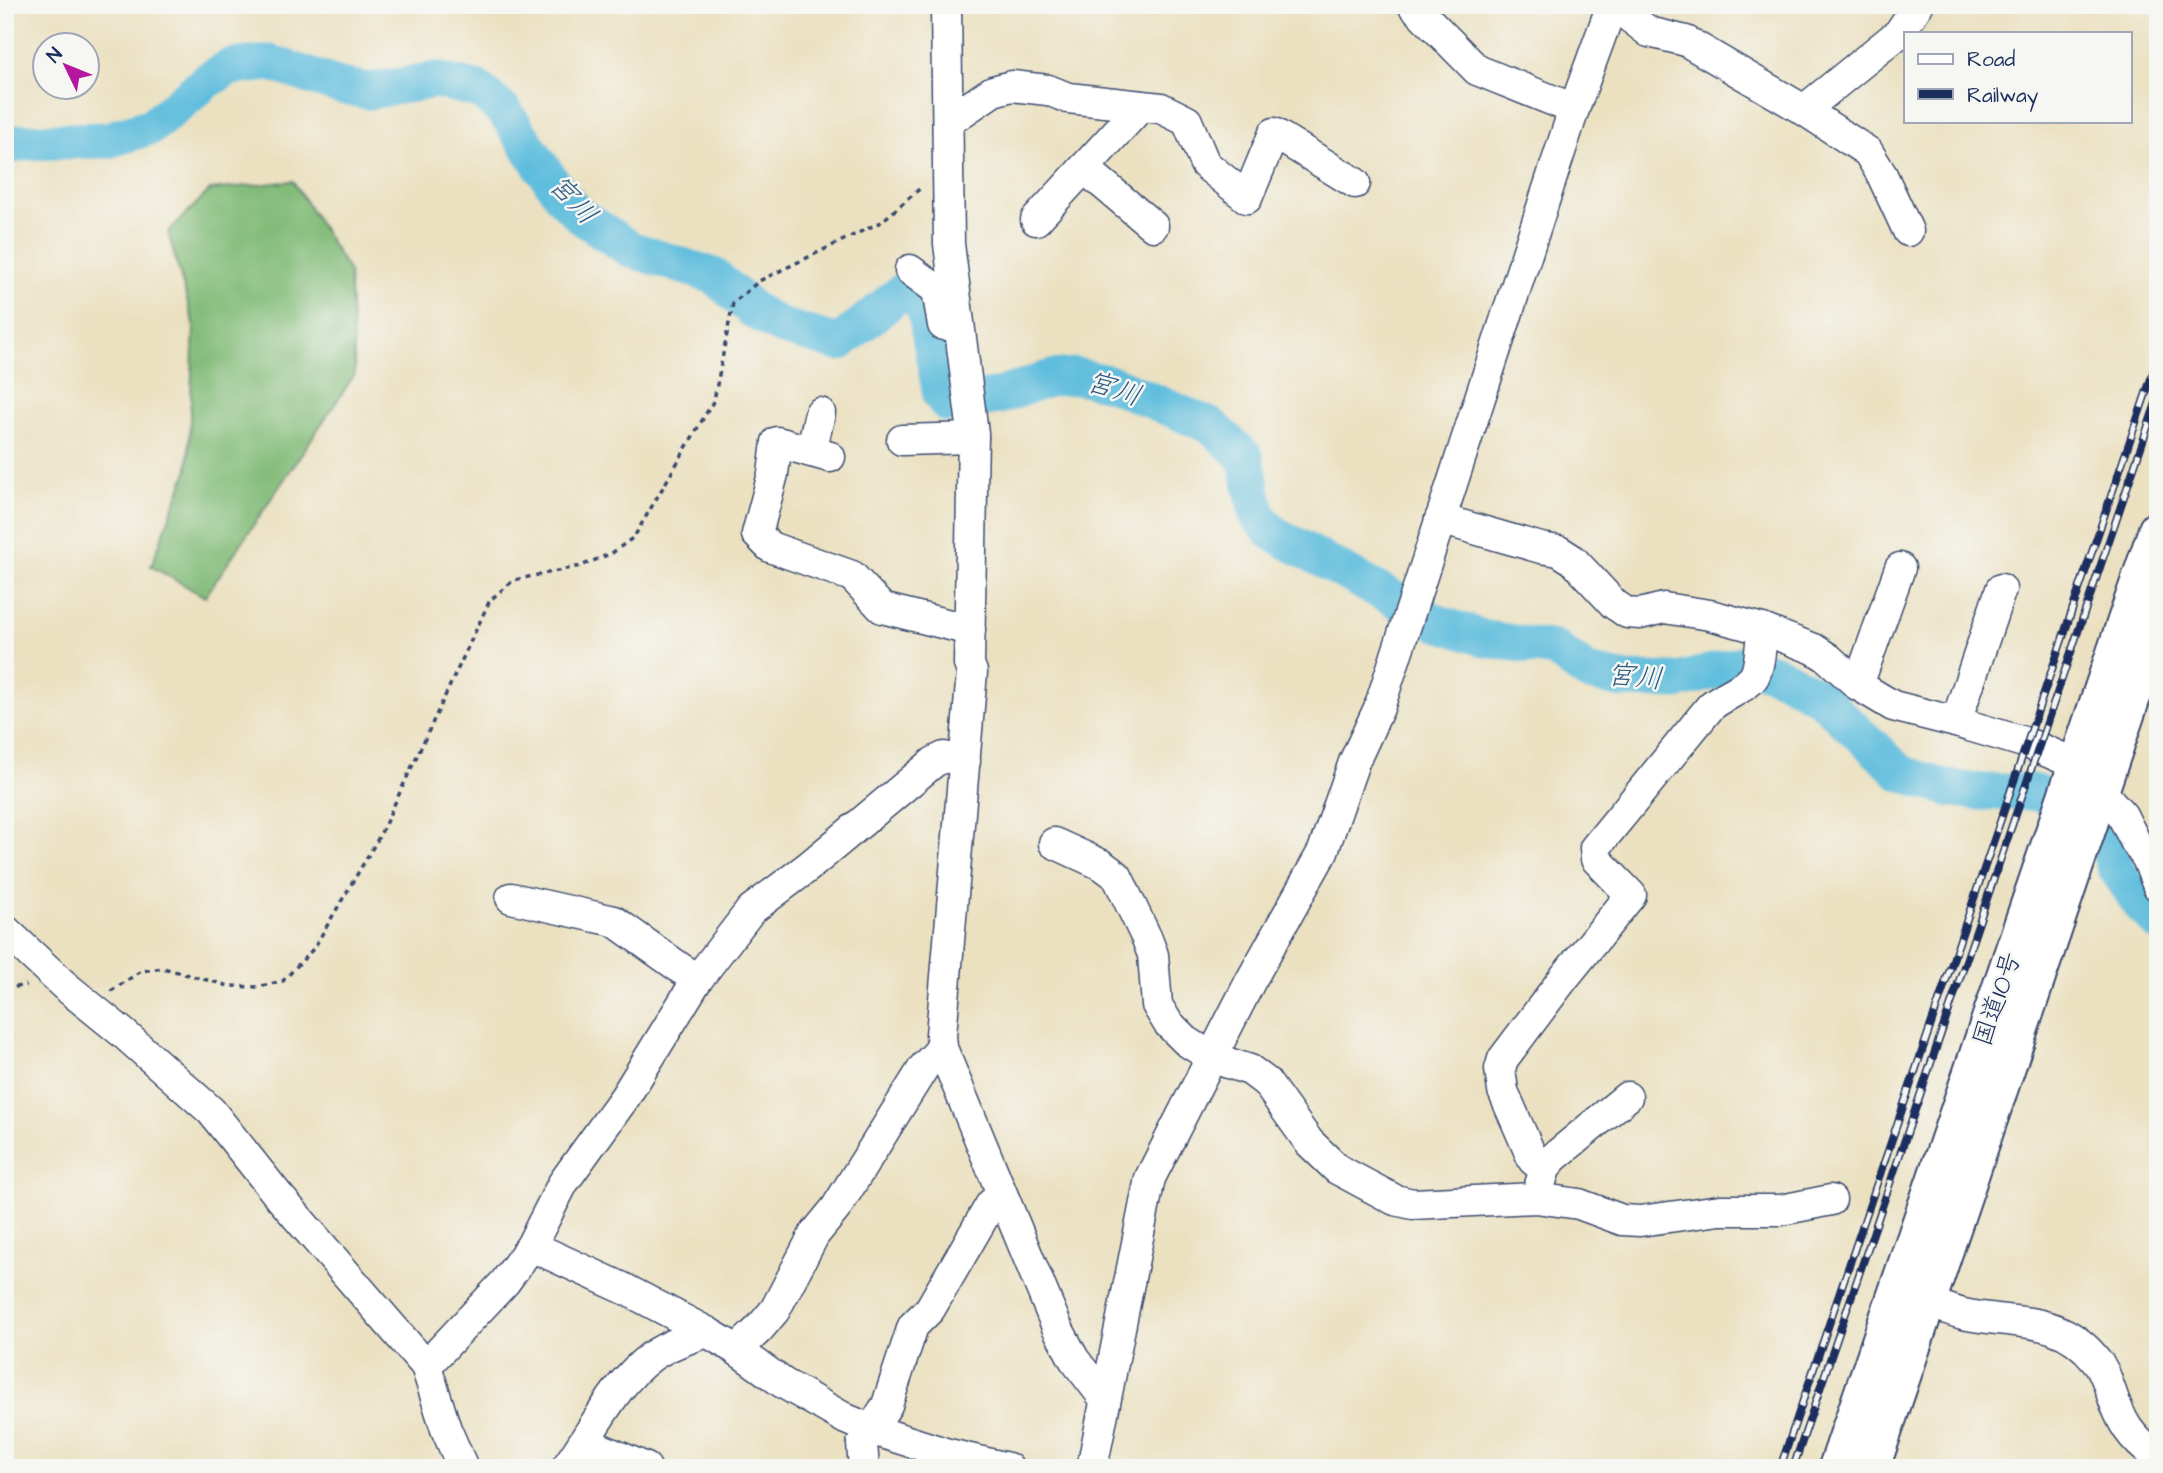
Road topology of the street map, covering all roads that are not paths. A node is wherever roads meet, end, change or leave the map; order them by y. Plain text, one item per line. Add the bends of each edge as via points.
1 (946, 5) edge
2 (1413, 5) edge
3 (1613, 5) edge
4 (1918, 5) edge
5 (1141, 106) junction
6 (1574, 109) junction
7 (1804, 110) junction
8 (948, 121) junction
9 (1084, 168) junction
10 (1355, 183) dead end
11 (1036, 220) dead end
12 (1153, 226) dead end
13 (1908, 232) dead end
14 (909, 270) dead end
15 (967, 373) junction
16 (820, 413) dead end
17 (973, 436) junction
18 (902, 440) dead end
19 (1440, 519) junction
20 (2158, 530) edge
21 (1900, 568) dead end
22 (2001, 589) dead end
23 (2158, 617) edge
24 (1762, 629) junction
25 (970, 630) junction
26 (1858, 685) junction
27 (1956, 722) junction
28 (965, 761) junction
29 (2087, 777) junction
30 (1054, 843) dead end
31 (2158, 886) edge
32 (511, 898) dead end
33 (5, 930) edge
34 (696, 980) junction
35 (942, 1048) junction
36 (1213, 1058) junction
37 (1627, 1097) dead end
38 (1545, 1169) junction
39 (1001, 1196) junction
40 (1536, 1198) junction
41 (1830, 1200) dead end
42 (531, 1246) junction
43 (1912, 1296) junction
44 (707, 1332) junction
45 (737, 1350) junction
46 (426, 1367) junction
47 (1105, 1399) junction
48 (870, 1429) junction
49 (585, 1442) junction
50 (2158, 1458) edge
51 (463, 1468) edge
52 (566, 1468) edge
53 (646, 1468) edge
54 (864, 1468) edge
55 (1008, 1468) edge
56 (1092, 1468) edge
57 (1838, 1468) edge
58 (1870, 1468) edge

1 - 8 street
2 - 6 street via 1477,70
3 - 6 street
3 - 7 street via 1649,32 1685,41
4 - 7 street via 1899,33
5 - 8 street via 1012,86 993,91
5 - 9 street
5 - 10 street via 1160,108 1187,121 1205,164 1247,198 1274,133
6 - 19 street
7 - 13 street via 1868,152
8 - 15 street via 949,244
9 - 11 street
9 - 12 street
14 - 15 street via 937,290 947,353
15 - 17 street
16 - 25 street via 820,454 777,442 757,534 770,547 852,576 882,608
17 - 18 street
17 - 25 street
19 - 24 street via 1559,551 1628,613 1664,608
19 - 36 street via 1379,708 1354,762 1324,851
20 - 29 highway, 国道10号
21 - 26 street
22 - 27 street
23 - 29 highway, 国道10号
24 - 26 street via 1821,653
24 - 38 street via 1756,676 1712,706 1595,848 1596,859 1632,895 1503,1059 1503,1091 1533,1160
25 - 28 street via 972,672
26 - 27 street via 1893,706
27 - 29 street via 2027,743
28 - 34 street via 944,757 925,769 751,910
28 - 35 street
29 - 31 street via 2122,815
29 - 43 highway, 国道10号
30 - 36 street via 1117,876 1153,955 1157,1005 1186,1041
32 - 34 street via 614,921
33 - 46 street via 211,1111
34 - 42 street via 625,1097 563,1182
35 - 39 street
35 - 45 street via 924,1067 836,1208 814,1235 775,1310
36 - 40 street via 1250,1070 1266,1082 1324,1158 1395,1200 1413,1205
36 - 47 street via 1150,1178
37 - 38 street
38 - 40 street
39 - 47 street via 1057,1327 1074,1359
39 - 48 street via 991,1204 930,1309 913,1326 887,1405
40 - 41 street via 1640,1221 1720,1210 1781,1210
42 - 44 street
42 - 46 street via 505,1282
43 - 50 street via 1968,1315 2057,1328 2073,1337 2104,1371 2122,1423
43 - 57 highway, 国道10号
43 - 58 highway, 国道10号
44 - 45 street
44 - 49 street via 654,1355 633,1372 606,1405
45 - 48 street via 783,1383
46 - 51 street
47 - 56 street
48 - 54 street via 862,1444
48 - 55 street
49 - 52 street
49 - 53 street

